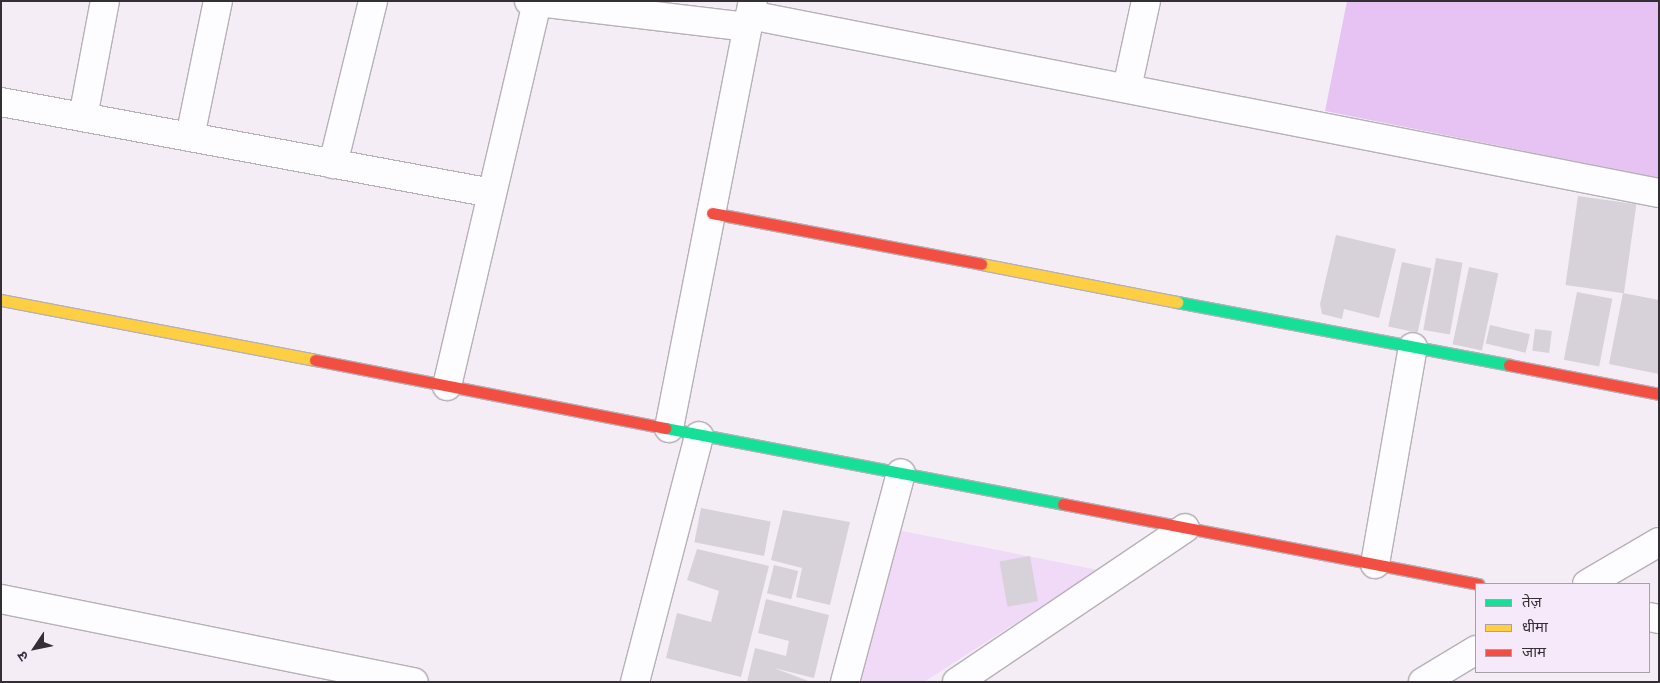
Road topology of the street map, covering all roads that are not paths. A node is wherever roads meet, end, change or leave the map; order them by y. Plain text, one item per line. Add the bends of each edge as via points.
1 (105, 1) edge
2 (218, 1) edge
3 (373, 1) edge
4 (1146, 1) edge
5 (534, 2) edge
6 (750, 14) edge
7 (1127, 88) junction
8 (1, 102) edge
9 (83, 117) junction
10 (190, 137) junction
11 (333, 164) junction
12 (492, 193) junction
13 (1659, 193) edge
14 (712, 213) junction
15 (1, 300) edge
16 (1413, 347) junction
17 (447, 386) junction
18 (1659, 394) edge
19 (669, 428) junction
20 (699, 436) junction
21 (901, 473) junction
22 (1185, 528) junction
23 (1659, 542) edge
24 (1375, 564) junction
25 (1475, 583) edge
26 (1589, 583) edge
27 (1, 599) edge
28 (1475, 651) edge
29 (313, 672) edge
30 (414, 682) edge
31 (635, 682) edge
32 (845, 682) edge
33 (957, 682) edge
34 (1423, 682) edge

1 - 9 street
2 - 10 street
3 - 11 street
4 - 7 street
5 - 6 street
5 - 12 street
6 - 7 street
6 - 14 street
7 - 13 street
8 - 9 street
9 - 10 street
10 - 11 street
11 - 12 street
12 - 17 street
14 - 16 street
14 - 19 street
15 - 17 street
16 - 18 street
16 - 24 street
17 - 19 street
19 - 20 street
20 - 21 street
20 - 31 street
21 - 22 street
21 - 32 street
22 - 24 street
22 - 33 street
23 - 26 street
24 - 25 street
27 - 29 street
28 - 34 street
29 - 30 street

